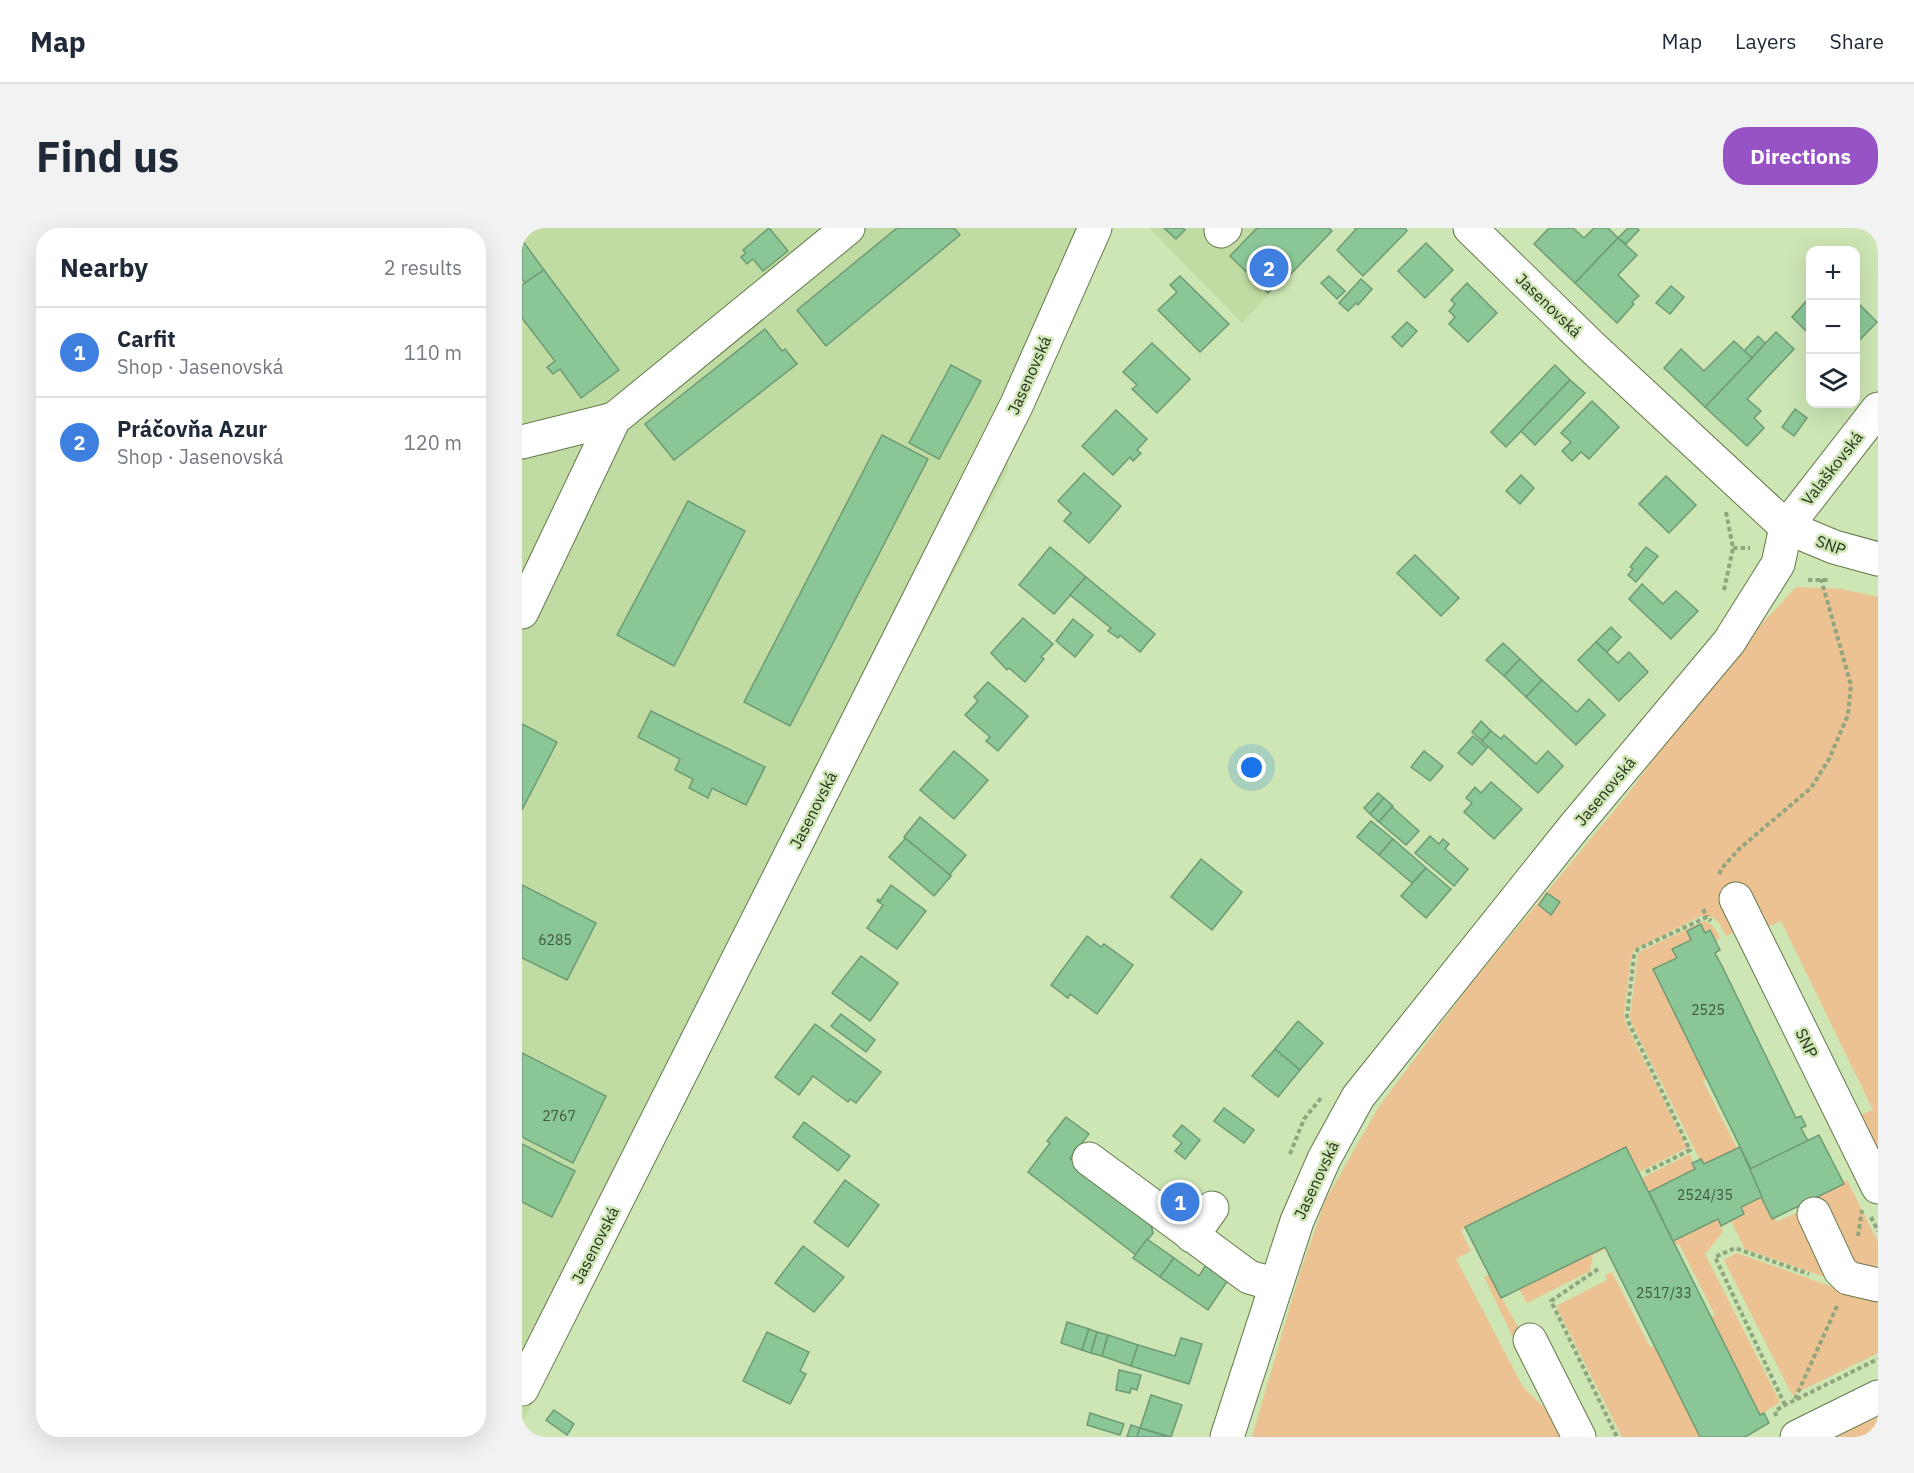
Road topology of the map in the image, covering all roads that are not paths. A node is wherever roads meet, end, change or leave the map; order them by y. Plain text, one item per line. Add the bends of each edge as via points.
1 (848, 228) edge
2 (1095, 228) edge
3 (1470, 228) edge
4 (1878, 409) edge
5 (614, 419) junction
6 (522, 442) edge
7 (1786, 527) junction
8 (1878, 559) edge
9 (522, 612) edge
10 (1720, 892) road end
11 (1089, 1159) dead end
12 (1878, 1187) edge
13 (1212, 1208) dead end
14 (1814, 1214) dead end
15 (1192, 1236) junction
16 (1276, 1285) junction
17 (1878, 1285) edge
18 (1530, 1340) dead end
19 (522, 1389) edge
20 (1878, 1397) edge
21 (1227, 1437) edge
22 (1579, 1437) edge
23 (1797, 1437) edge

1 - 5 street
2 - 19 street, Jasenovská via 1017,404
3 - 7 street, Jasenovská
4 - 7 street, Valaškovská
5 - 6 street
5 - 9 street
7 - 8 street, SNP via 1834,548
7 - 16 street, Jasenovská via 1778,564 1729,642 1574,827 1358,1097 1297,1221
10 - 12 street, SNP
11 - 15 street
13 - 15 street
14 - 17 street via 1840,1270 1848,1278
15 - 16 street via 1249,1276
16 - 21 street, Jasenovská
18 - 22 street
20 - 23 street

